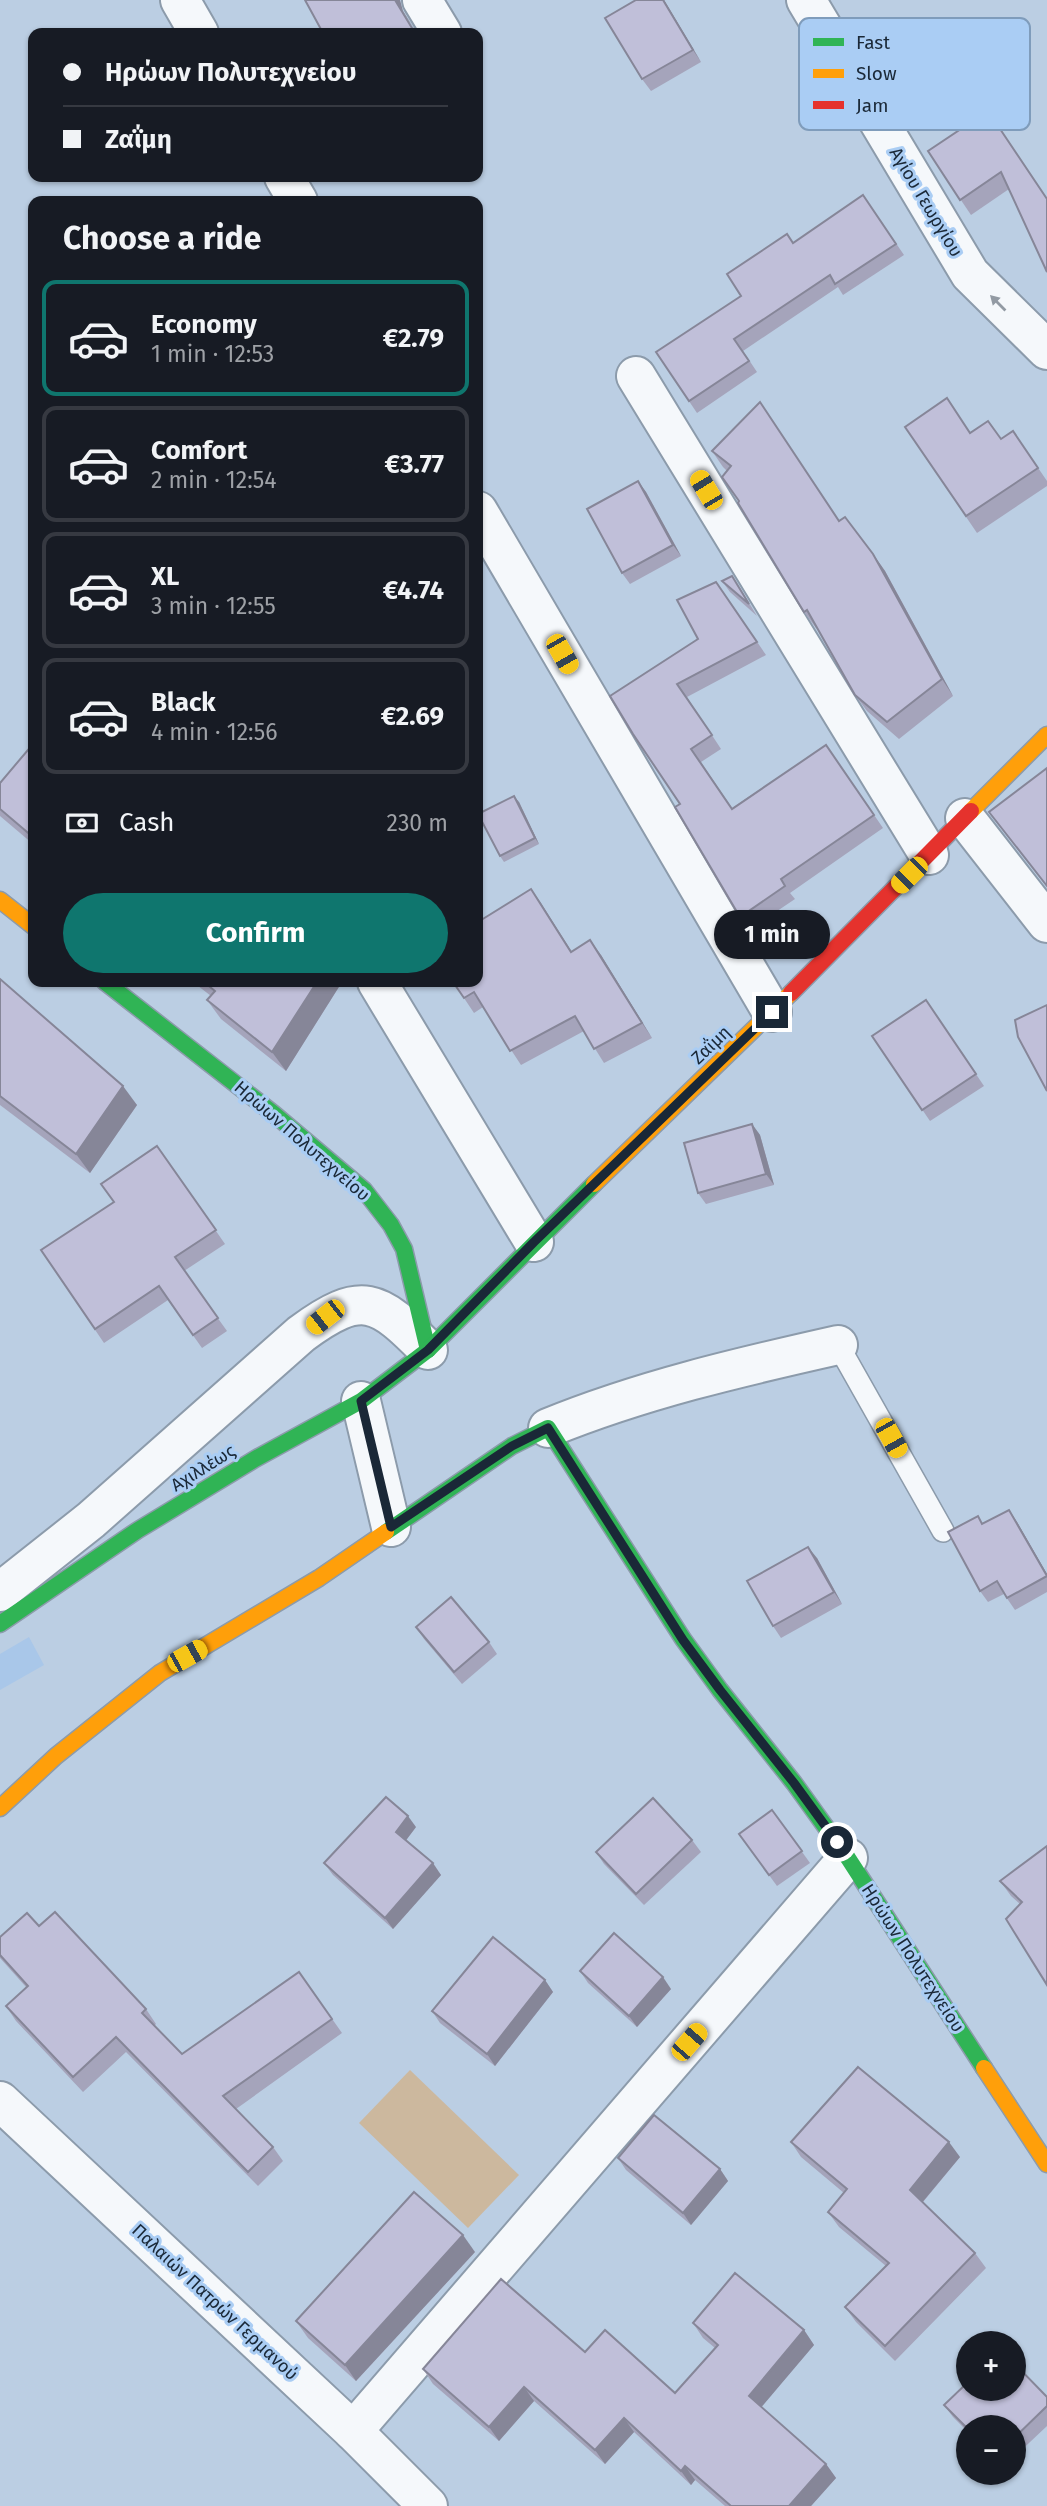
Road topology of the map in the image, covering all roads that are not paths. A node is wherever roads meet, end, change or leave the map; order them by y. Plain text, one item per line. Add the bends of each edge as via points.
1 (180, 0) edge
2 (422, 0) edge
3 (806, 0) edge
4 (817, 18) edge
5 (196, 28) edge
6 (439, 28) edge
7 (884, 130) edge
8 (1047, 350) edge
9 (636, 376) dead end
10 (483, 520) edge
11 (1047, 735) edge
12 (965, 818) junction
13 (929, 855) junction
14 (0, 900) edge
15 (28, 922) edge
16 (1047, 923) edge
17 (111, 987) edge
18 (380, 987) edge
19 (772, 1012) junction
20 (534, 1242) junction
21 (838, 1345) joint
22 (428, 1350) junction
23 (361, 1401) junction
24 (548, 1428) junction
25 (391, 1527) junction
26 (943, 1531) dead end
27 (0, 1592) edge
28 (0, 1624) edge
29 (0, 1808) edge
30 (848, 1858) junction
31 (0, 2101) edge
32 (1047, 2164) edge
33 (353, 2431) junction
34 (428, 2506) edge

1 - 5 street
2 - 6 street
4 -> 3 street, Αγίου Γεωργίου
8 -> 7 street, Αγίου Γεωργίου via 970,274
9 - 13 street
10 - 19 street
11 - 12 street, Ζαΐμη
12 - 13 street, Ζαΐμη
12 - 16 street
13 - 19 street, Ζαΐμη
14 - 15 street
17 - 22 street, Ηρώων Πολυτεχνείου via 364,1190 404,1249
18 - 20 street
19 - 20 street, Ζαΐμη
20 - 22 street, Ζαΐμη
21 - 24 street via 733,1369
21 - 26 lane
22 - 23 street, Αχιλλέως
22 - 27 street via 402,1324 376,1308 360,1305 335,1310 91,1520
23 - 25 street
23 - 28 street, Αχιλλέως via 150,1523
24 - 25 street via 512,1446
24 - 30 street, Ηρώων Πολυτεχνείου via 683,1640
25 - 29 street via 319,1578 160,1673 56,1756
30 - 32 street, Ηρώων Πολυτεχνείου
30 - 33 street
31 - 33 street, Παλαιών Πατρών Γερμανού
33 - 34 street, Παλαιών Πατρών Γερμανού

